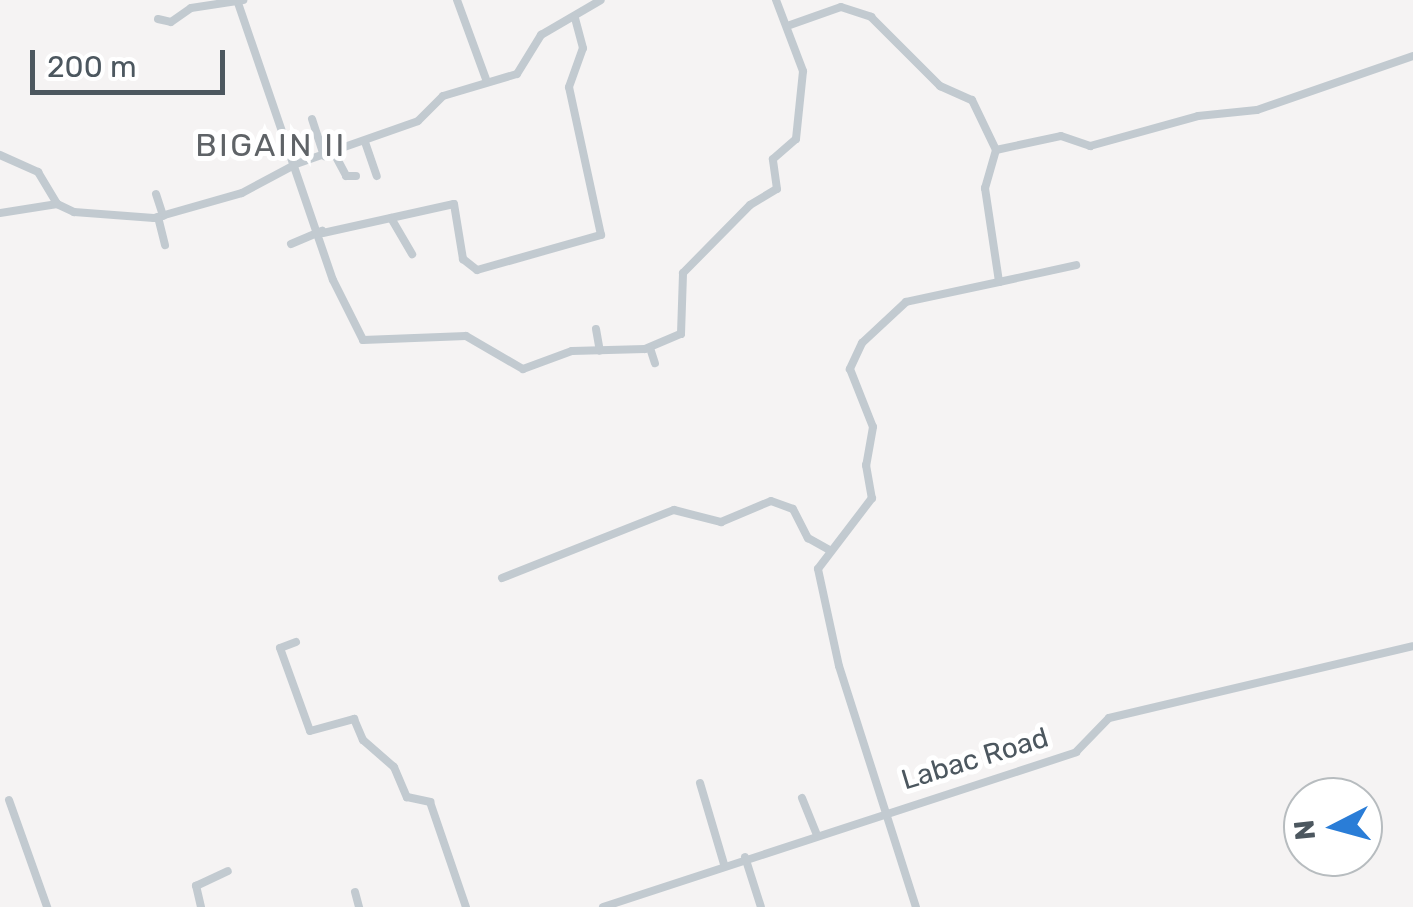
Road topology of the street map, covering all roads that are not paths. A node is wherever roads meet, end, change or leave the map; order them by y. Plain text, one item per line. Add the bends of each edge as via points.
1 (239, 0) edge
2 (457, 0) edge
3 (601, 0) edge
4 (776, 0) edge
5 (575, 18) junction
6 (158, 19) dead end
7 (790, 25) junction
8 (1413, 56) edge
9 (487, 82) junction
10 (312, 119) dead end
11 (364, 142) junction
12 (996, 150) junction
13 (329, 154) junction
14 (0, 155) edge
15 (296, 164) junction
16 (356, 176) dead end
17 (377, 176) dead end
18 (156, 194) dead end
19 (57, 204) junction
20 (0, 212) edge
21 (161, 216) junction
22 (391, 218) junction
23 (322, 232) junction
24 (291, 244) dead end
25 (164, 245) dead end
26 (412, 254) dead end
27 (1076, 265) dead end
28 (1000, 282) junction
29 (596, 328) dead end
30 (650, 348) junction
31 (600, 351) junction
32 (654, 363) dead end
33 (828, 549) junction
34 (502, 578) dead end
35 (296, 642) dead end
36 (1413, 646) edge
37 (700, 784) dead end
38 (802, 798) dead end
39 (9, 800) dead end
40 (890, 809) junction
41 (816, 834) junction
42 (745, 857) junction
43 (724, 864) junction
44 (228, 871) dead end
45 (354, 892) dead end
46 (620, 904) edge
47 (46, 907) edge
48 (201, 907) edge
49 (359, 907) edge
50 (466, 907) edge
51 (602, 907) edge
52 (761, 907) edge
53 (916, 907) edge

1 - 6 street via 191,8 171,22
1 - 15 street
2 - 9 street
3 - 5 street
4 - 7 street
5 - 9 street via 541,35 516,74
5 - 22 street via 583,48 568,85 600,235 477,270 463,259 454,204
7 - 12 street via 841,7 871,17 940,86 972,100
7 - 30 street via 802,70 802,112 796,139 772,159 776,189 750,205 683,272 682,334
8 - 12 street via 1257,110 1198,116 1084,147 1061,136
9 - 11 street via 443,96 418,122
10 - 13 street
11 - 13 street
11 - 17 street
12 - 28 street via 985,188
13 - 15 street
13 - 16 street via 346,176
14 - 19 street via 38,172
15 - 21 street via 242,193
15 - 23 street
18 - 21 street
19 - 20 street
19 - 21 street via 131,222
21 - 25 street
22 - 23 street
22 - 26 street
23 - 24 street
23 - 31 street via 336,288 368,344 466,336 523,368 572,351
27 - 28 street
28 - 33 street via 906,302 862,343 850,369 873,427 866,465 872,498 852,534
29 - 31 street
30 - 31 street
30 - 32 street
33 - 34 street via 808,538 793,509 772,501 721,522 674,510
33 - 40 street via 818,568 822,599
35 - 50 street via 280,648 310,731 354,718 363,740 394,767 407,797 430,802
36 - 40 street, Labac Road via 1109,718 1076,752
37 - 43 street
38 - 41 street
39 - 47 street
40 - 41 street, Labac Road
40 - 53 street
41 - 42 street, Labac Road
42 - 43 street, Labac Road
42 - 52 street
43 - 46 street, Labac Road
44 - 48 street via 196,886
45 - 49 street
46 - 51 street, Labac Road

